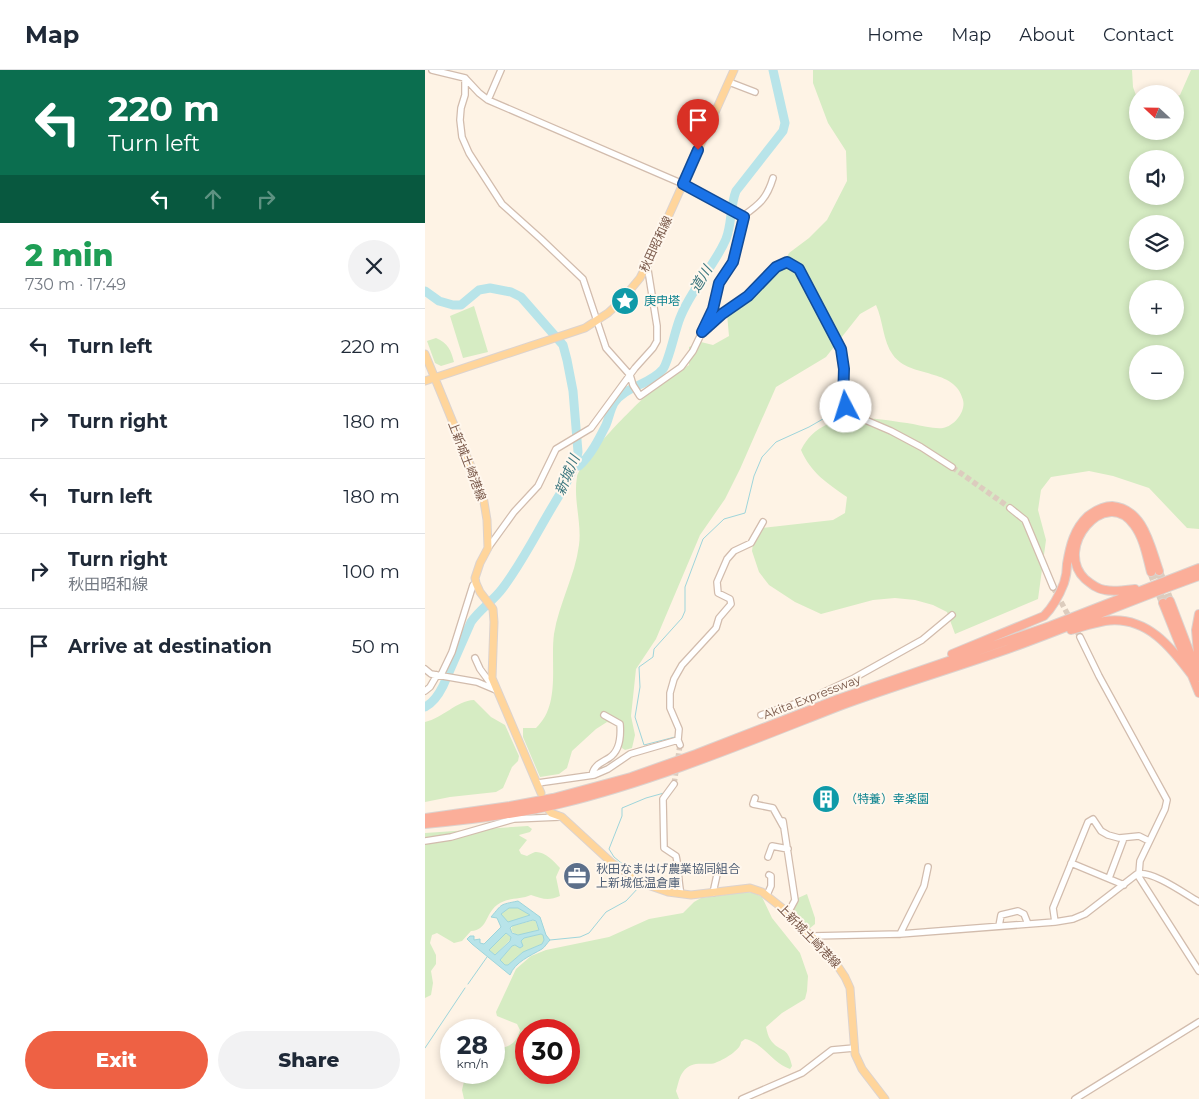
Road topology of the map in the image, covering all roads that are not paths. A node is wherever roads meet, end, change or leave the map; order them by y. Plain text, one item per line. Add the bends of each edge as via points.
1 (432, 70) edge
2 (501, 70) edge
3 (734, 70) edge
4 (465, 78) junction
5 (729, 82) junction
6 (755, 92) dead end
7 (488, 100) junction
8 (773, 178) dead end
9 (683, 184) junction
10 (743, 216) junction
11 (647, 264) junction
12 (597, 320) junction
13 (702, 332) junction
14 (425, 354) edge
15 (630, 375) junction
16 (434, 378) junction
17 (425, 381) edge
18 (952, 467) tunnel mouth
19 (1010, 508) tunnel mouth
20 (763, 522) dead end
21 (488, 548) junction
22 (1199, 568) edge
23 (1199, 576) edge
24 (476, 583) junction
25 (1161, 586) junction
26 (1053, 587) tunnel mouth
27 (1150, 587) junction
28 (1167, 602) tunnel mouth
29 (952, 614) dead end
30 (1199, 614) edge
31 (1080, 637) tunnel mouth
32 (1006, 650) junction
33 (475, 658) dead end
34 (1199, 667) edge
35 (425, 669) edge
36 (440, 675) junction
37 (1196, 678) edge
38 (881, 684) junction
39 (496, 690) junction
40 (425, 691) edge
41 (1199, 693) edge
42 (761, 714) dead end
43 (604, 715) dead end
44 (592, 775) junction
45 (537, 783) junction
46 (674, 784) tunnel mouth
47 (541, 793) dead end
48 (755, 798) dead end
49 (549, 809) dead end
50 (562, 817) junction
51 (425, 818) edge
52 (425, 824) edge
53 (1125, 838) junction
54 (425, 841) edge
55 (1149, 841) junction
56 (785, 848) junction
57 (781, 856) dead end
58 (768, 857) dead end
59 (1071, 863) junction
60 (928, 867) dead end
61 (715, 870) dead end
62 (1138, 873) junction
63 (769, 875) dead end
64 (1109, 878) junction
65 (1124, 884) junction
66 (713, 893) junction
67 (681, 894) junction
68 (767, 895) junction
69 (1199, 902) edge
70 (788, 913) junction
71 (1055, 922) junction
72 (1028, 924) junction
73 (999, 926) junction
74 (900, 934) junction
75 (812, 936) junction
76 (1199, 971) edge
77 (1199, 1022) edge
78 (854, 1048) junction
79 (741, 1099) edge
80 (885, 1099) edge
81 (1075, 1099) edge

1 - 4 street
2 - 7 street
3 - 5 main road, 秋田昭和線
4 - 7 street
4 - 12 street via 461,120 462,137 469,153 503,204 583,279
5 - 6 street
5 - 9 main road, 秋田昭和線
7 - 9 street
8 - 10 street via 768,193
9 - 10 street
9 - 11 main road, 秋田昭和線
10 - 13 street via 733,262 719,283 713,309
11 - 12 main road, 秋田昭和線 via 621,301
11 - 15 street via 657,341
12 - 15 street via 606,348
12 - 16 main road, 秋田昭和線 via 563,336
13 - 15 street via 681,367 640,396
13 - 18 street via 748,296 776,267 787,262 797,266 841,349 846,407 856,416 891,431
14 - 16 main road, 上新城土崎港線
15 - 21 street via 591,428 556,449 538,486
16 - 17 main road, 秋田昭和線
16 - 21 main road, 上新城土崎港線 via 483,496
19 - 26 street via 1025,520
20 - 44 street via 751,543 727,559 717,582 718,593 730,599 731,604 674,679 670,708 679,729 679,742 630,754
21 - 24 main road, 上新城土崎港線 via 476,572
22 - 25 highway, Akita Expressway
23 - 25 highway, Akita Expressway
24 - 36 street via 452,652
24 - 39 main road via 493,609 492,678
25 - 27 highway, Akita Expressway
25 - 32 highway, Akita Expressway
27 - 38 highway, Akita Expressway via 1050,626
27 - 38 highway via 1105,590 1091,585 1081,576 1076,564 1077,542 1093,518 1104,513 1124,516 1134,524 1155,571 1144,529 1134,515 1116,507 1097,509 1082,522 1073,538 1065,581 1054,605 1044,616
28 - 37 highway
29 - 42 street via 922,640 854,678 809,699
30 - 34 highway via 1196,630
31 - 55 street via 1167,800
32 - 37 highway via 1103,621 1119,620 1158,635
32 - 52 highway, Akita Expressway via 838,707 624,786 510,814
33 - 39 street
35 - 36 street
36 - 39 street via 477,682
36 - 40 street
37 - 41 highway
38 - 51 highway, Akita Expressway via 631,777 536,801
39 - 45 main road
43 - 44 street via 620,724 621,736 617,748 593,769
44 - 45 street
45 - 47 main road
46 - 67 street via 663,799 664,848 676,856
48 - 56 street via 753,804 773,808 783,824
49 - 50 main road, 上新城土崎港線
50 - 54 street via 515,819 451,838
50 - 67 main road, 上新城土崎港線 via 631,877
53 - 55 street via 1139,836
53 - 59 street via 1108,835 1093,820 1088,822
53 - 64 street
55 - 62 street
56 - 57 street
56 - 58 street via 772,846
56 - 70 street via 795,900
59 - 64 street
59 - 71 street via 1053,908
60 - 74 street via 924,886
61 - 66 street
62 - 65 street
62 - 69 street via 1153,875
62 - 76 street
63 - 68 street via 771,886
64 - 65 street
65 - 71 street via 1085,914
66 - 67 main road, 上新城土崎港線
66 - 68 main road, 上新城土崎港線 via 750,888
68 - 70 main road, 上新城土崎港線
70 - 75 main road, 上新城土崎港線
71 - 72 street
72 - 73 street
72 - 73 street via 1024,914 1018,911 1001,915
73 - 74 street
74 - 75 street
75 - 78 main road, 上新城土崎港線 via 839,966 847,982
77 - 81 street
78 - 79 street via 832,1050 802,1073
78 - 80 main road, 上新城土崎港線 via 863,1069

